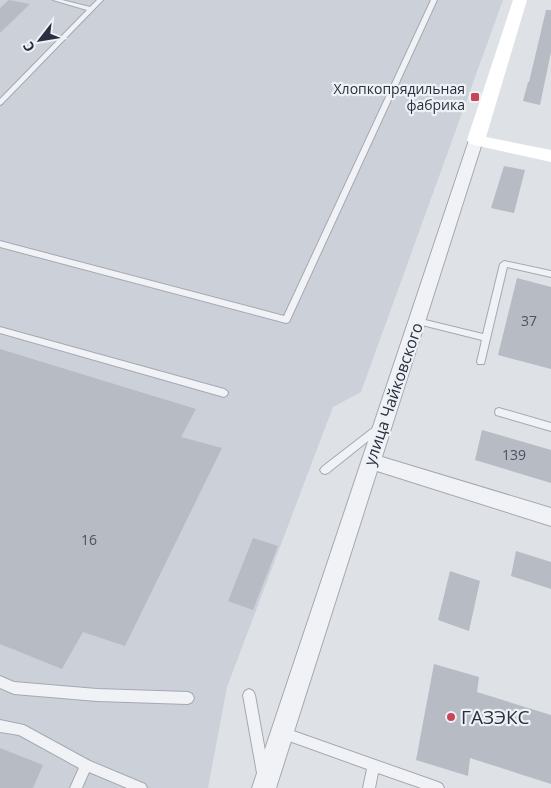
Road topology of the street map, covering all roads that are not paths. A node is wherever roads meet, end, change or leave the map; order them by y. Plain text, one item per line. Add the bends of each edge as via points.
1 (56, 0) edge
2 (100, 0) edge
3 (434, 0) edge
4 (520, 0) edge
5 (91, 9) junction
6 (0, 103) edge
7 (476, 140) junction
8 (551, 156) edge
9 (0, 244) edge
10 (551, 274) edge
11 (417, 322) junction
12 (0, 330) edge
13 (486, 338) junction
14 (481, 362) dead end
15 (224, 393) dead end
16 (499, 412) dead end
17 (384, 424) junction
18 (551, 427) edge
19 (370, 461) junction
20 (325, 470) dead end
21 (551, 517) edge
22 (0, 682) edge
23 (249, 695) dead end
24 (188, 698) dead end
25 (0, 726) edge
26 (282, 733) junction
27 (86, 765) junction
28 (374, 766) junction
29 (264, 786) edge
30 (76, 788) edge
31 (141, 788) edge
32 (369, 788) edge
33 (438, 788) edge

1 - 5 lane
2 - 5 lane
3 - 9 lane via 286,320
4 - 7 main road, улица Чайковского
5 - 6 lane
7 - 8 main road
7 - 11 street, улица Чайковского
10 - 13 lane via 504,264
11 - 13 lane
11 - 17 street, улица Чайковского
12 - 15 lane
13 - 14 lane
16 - 18 lane
17 - 19 street, улица Чайковского
17 - 20 lane
19 - 21 street
19 - 26 street, улица Чайковского
22 - 24 lane via 14,688
23 - 29 lane
25 - 27 lane via 20,729
26 - 28 lane
26 - 29 street, улица Чайковского
27 - 30 lane
27 - 31 lane
28 - 32 lane
28 - 33 lane

